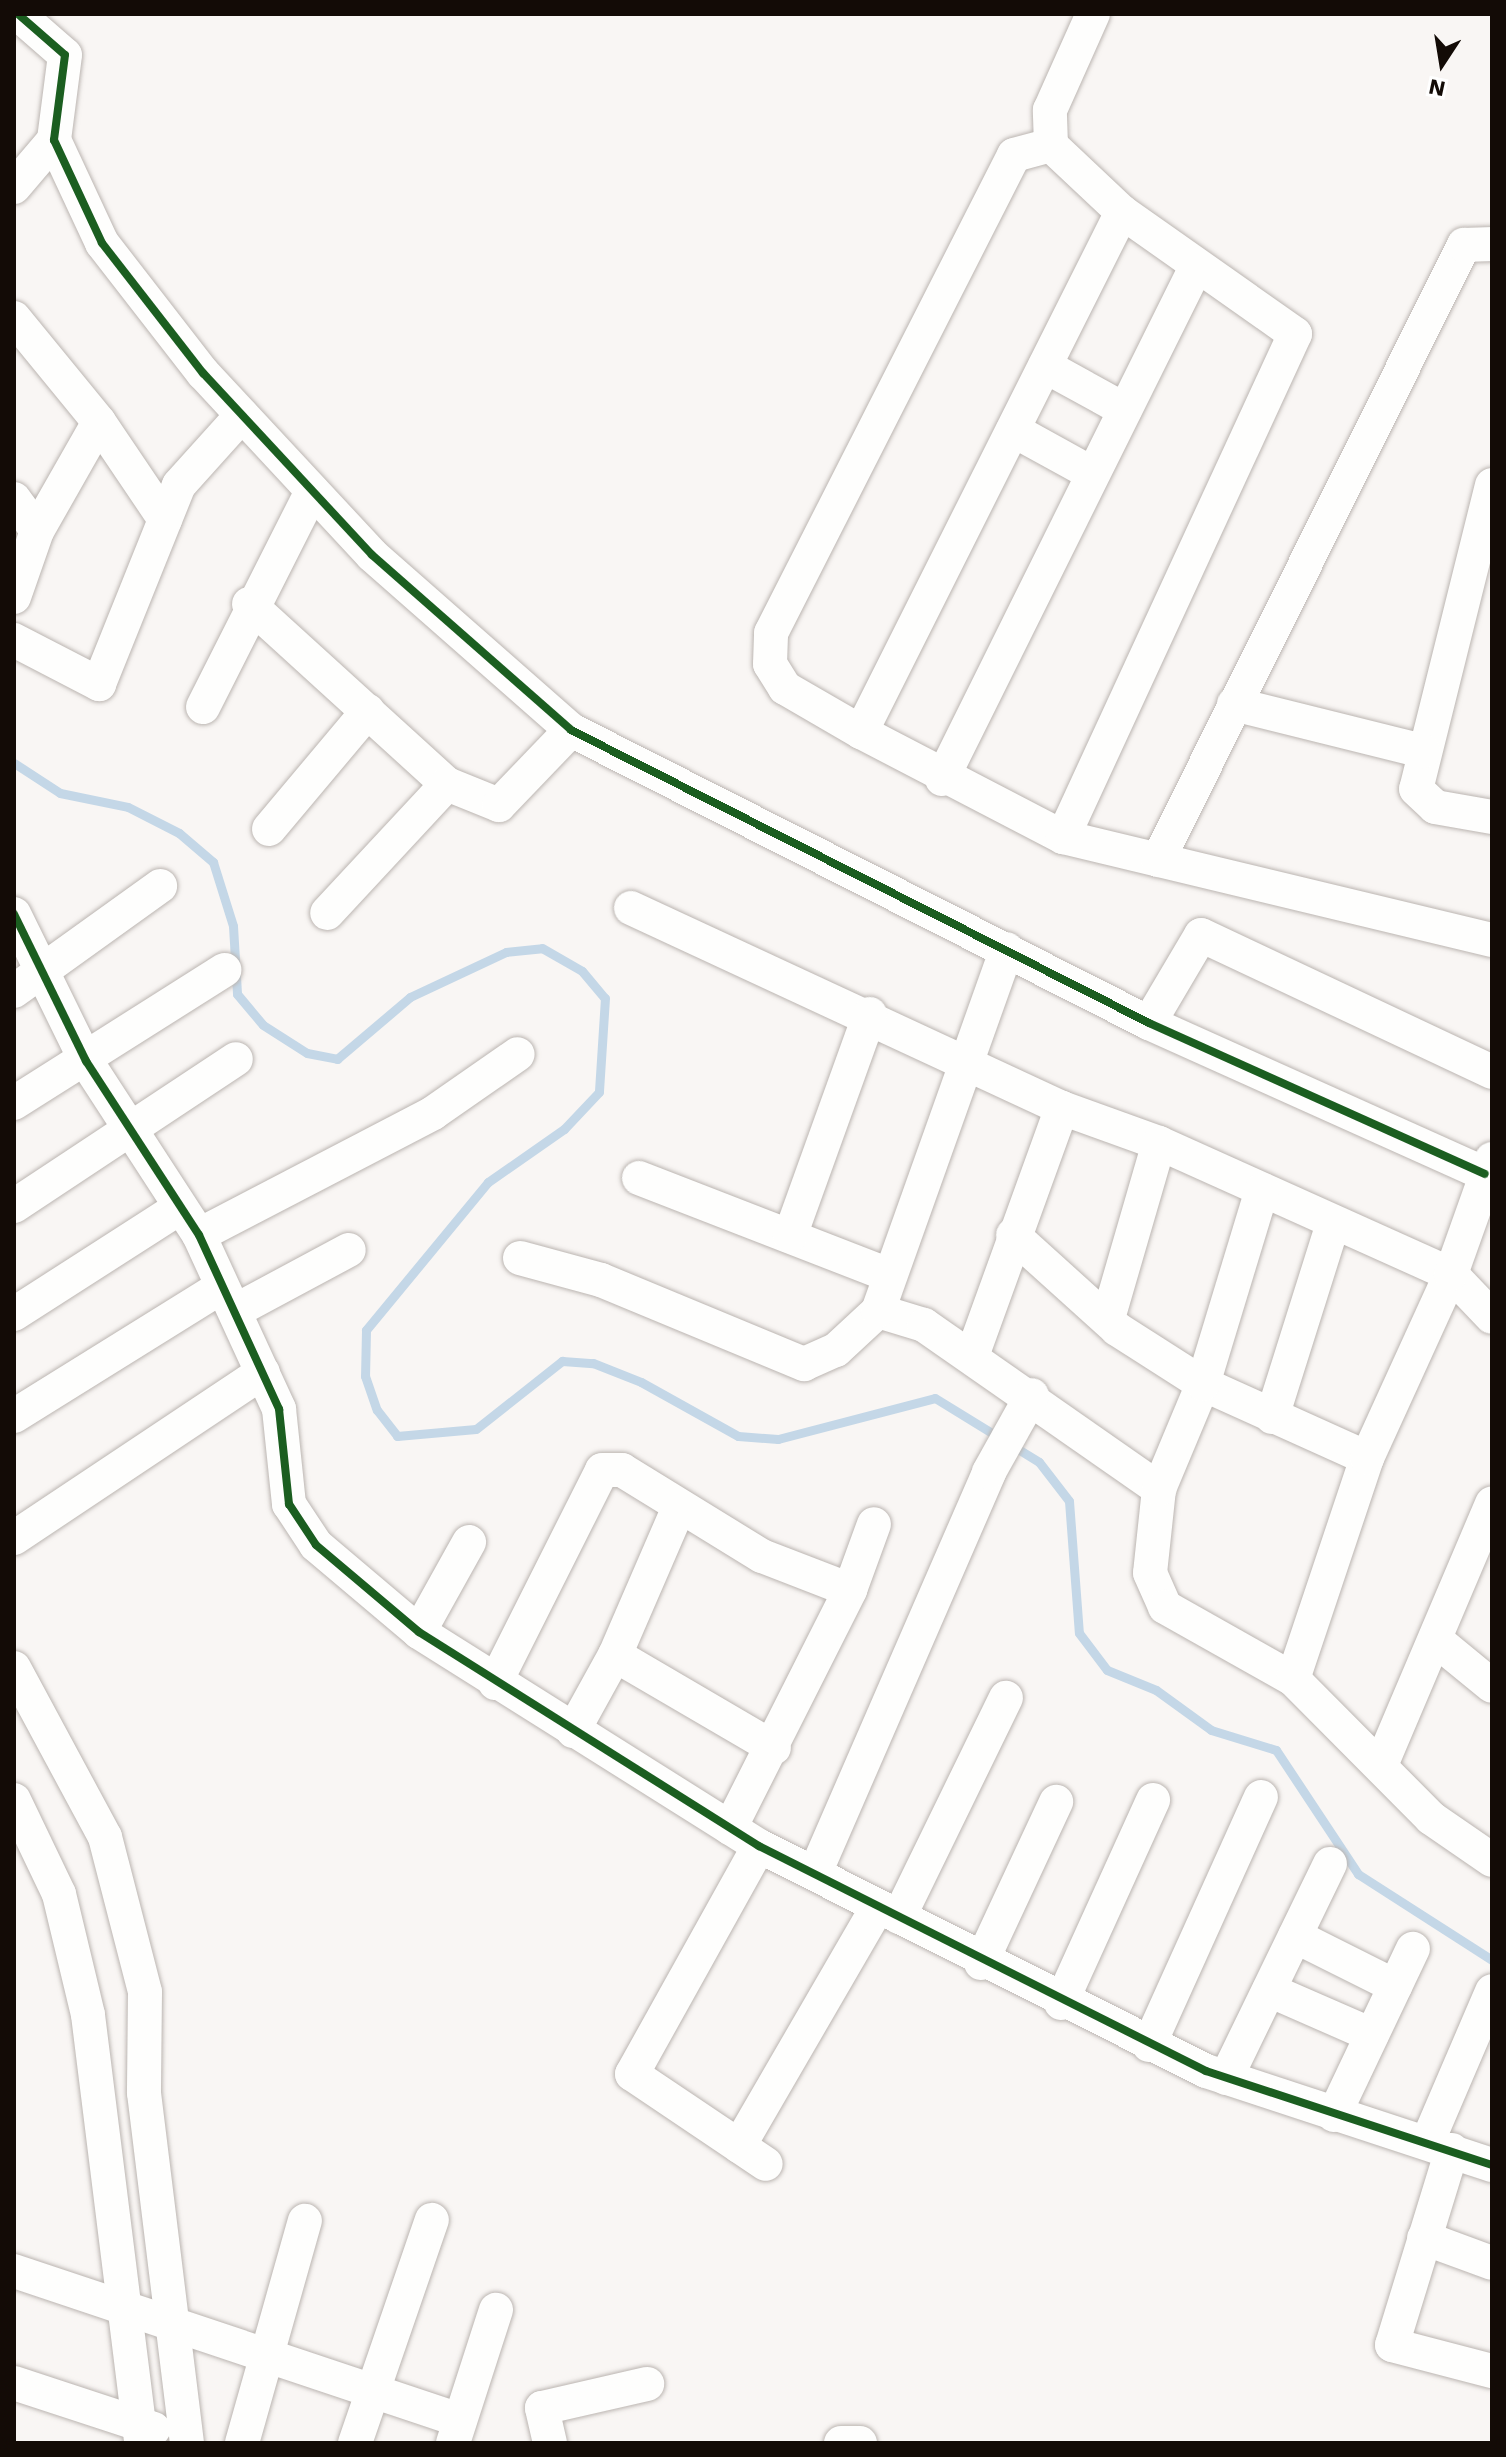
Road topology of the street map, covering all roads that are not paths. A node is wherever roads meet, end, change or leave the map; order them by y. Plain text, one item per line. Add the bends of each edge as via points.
1 (18, 14) edge
2 (1093, 14) edge
3 (54, 140) junction
4 (1051, 145) junction
5 (14, 187) edge
6 (1122, 212) junction
7 (1492, 244) edge
8 (1196, 267) junction
9 (14, 318) edge
10 (1045, 366) junction
11 (1125, 410) junction
12 (242, 415) junction
13 (99, 422) junction
14 (1013, 430) junction
15 (1093, 474) junction
16 (1492, 485) edge
17 (312, 491) junction
18 (14, 499) edge
19 (165, 520) junction
20 (37, 531) junction
21 (14, 597) edge
22 (249, 604) junction
23 (14, 640) edge
24 (1234, 704) junction
25 (203, 707) dead end
26 (368, 711) junction
27 (571, 730) junction
28 (861, 732) junction
29 (1423, 751) junction
30 (942, 779) junction
31 (447, 784) junction
32 (1492, 817) edge
33 (269, 829) dead end
34 (1063, 837) junction
35 (1158, 860) junction
36 (160, 886) dead end
37 (631, 908) dead end
38 (327, 913) dead end
39 (14, 914) edge
40 (1492, 940) edge
41 (1007, 949) junction
42 (224, 970) dead end
43 (44, 973) junction
44 (14, 991) edge
45 (870, 1014) junction
46 (1149, 1023) junction
47 (518, 1054) dead end
48 (963, 1058) junction
49 (236, 1059) dead end
50 (86, 1061) junction
51 (1492, 1072) edge
52 (14, 1103) edge
53 (1062, 1108) junction
54 (131, 1132) junction
55 (1159, 1143) junction
56 (1488, 1167) edge
57 (639, 1178) dead end
58 (1262, 1190) junction
59 (14, 1206) edge
60 (189, 1221) junction
61 (1333, 1224) junction
62 (1013, 1235) junction
63 (790, 1236) junction
64 (349, 1250) dead end
65 (520, 1258) dead end
66 (1451, 1274) junction
67 (889, 1275) junction
68 (228, 1299) junction
69 (878, 1311) junction
70 (14, 1314) edge
71 (1109, 1315) junction
72 (1492, 1317) edge
73 (972, 1356) junction
74 (263, 1372) junction
75 (1203, 1384) junction
76 (1024, 1406) junction
77 (14, 1416) edge
78 (1272, 1417) junction
79 (1367, 1458) junction
80 (1159, 1489) junction
81 (1492, 1504) edge
82 (679, 1507) junction
83 (874, 1524) dead end
84 (14, 1538) edge
85 (469, 1542) dead end
86 (850, 1590) junction
87 (419, 1632) junction
88 (1436, 1640) junction
89 (615, 1655) junction
90 (14, 1668) edge
91 (1293, 1679) junction
92 (495, 1683) junction
93 (1492, 1686) edge
94 (1006, 1698) dead end
95 (573, 1731) junction
96 (774, 1748) junction
97 (1381, 1765) junction
98 (1261, 1797) dead end
99 (14, 1800) edge
100 (1153, 1800) dead end
101 (1056, 1802) dead end
102 (730, 1828) junction
103 (759, 1846) junction
104 (1492, 1860) edge
105 (1330, 1864) dead end
106 (815, 1873) junction
107 (888, 1911) junction
108 (1295, 1936) junction
109 (1413, 1949) dead end
110 (981, 1963) junction
111 (1395, 1986) junction
112 (1269, 1990) junction
113 (1492, 1991) edge
114 (1061, 2003) junction
115 (1372, 2035) junction
116 (1149, 2045) junction
117 (1226, 2078) junction
118 (1334, 2115) junction
119 (1440, 2146) junction
120 (1492, 2165) edge
121 (432, 2220) dead end
122 (305, 2221) dead end
123 (1424, 2238) junction
124 (1492, 2263) edge
125 (14, 2271) edge
126 (120, 2308) junction
127 (496, 2310) dead end
128 (177, 2326) junction
129 (265, 2354) junction
130 (1492, 2371) edge
131 (14, 2383) edge
132 (647, 2384) dead end
133 (374, 2389) junction
134 (457, 2432) edge
135 (139, 2433) edge
136 (189, 2442) edge
137 (242, 2443) edge
138 (355, 2443) edge
139 (550, 2443) edge
140 (841, 2443) edge
141 (860, 2443) edge

1 - 3 street via 65,55
2 - 4 street via 1050,110
3 - 5 street
3 - 12 street via 102,243
4 - 6 street
4 - 28 street via 1014,155 771,633 770,664 785,688
6 - 8 street
6 - 10 street
7 - 24 street via 1464,245
8 - 11 street
8 - 34 street via 1289,324 1293,344
9 - 13 street
10 - 11 street
10 - 14 street
11 - 15 street
12 - 17 street
12 - 19 street via 179,485
13 - 19 street
13 - 20 street
14 - 15 street
14 - 28 street
15 - 30 street
16 - 29 street
17 - 22 street
17 - 27 street via 372,555
18 - 20 street
19 - 23 street via 99,684
20 - 21 street
22 - 25 street
22 - 26 street
24 - 29 street
24 - 35 street
26 - 31 street
26 - 33 street
27 - 31 street via 499,805
27 - 41 street
28 - 30 street
29 - 32 street via 1416,789 1423,800
30 - 34 street
31 - 38 street
34 - 35 street
35 - 40 street
36 - 43 street
37 - 45 street
39 - 43 street
41 - 46 street
41 - 48 street
42 - 50 street
43 - 44 street
43 - 50 street
45 - 48 street
45 - 63 street
46 - 51 street via 1201,935
46 - 56 street
47 - 60 street via 433,1113
48 - 53 street
48 - 67 street
49 - 54 street
50 - 52 street
50 - 54 street
53 - 55 street
53 - 62 street
54 - 59 street
54 - 60 street
55 - 58 street
55 - 71 street
56 - 66 street
57 - 63 street
58 - 61 street
58 - 75 street
60 - 68 street
60 - 70 street
61 - 66 street
61 - 78 street
62 - 71 street
62 - 73 street
63 - 67 street
64 - 68 street
65 - 69 street via 615,1285 804,1364 836,1350
66 - 72 street
66 - 79 street
67 - 69 street
68 - 74 street
68 - 77 street
69 - 73 street via 924,1325
71 - 75 street via 1117,1329
73 - 76 street
74 - 84 street
74 - 87 street via 279,1409 289,1504 316,1545
75 - 78 street
75 - 80 street
76 - 80 street
76 - 106 street via 989,1472
78 - 79 street
79 - 91 street
80 - 91 street via 1150,1573 1165,1607
81 - 88 street
82 - 86 street via 762,1556
82 - 89 street
82 - 92 street via 622,1470 602,1470
83 - 86 street
85 - 87 street
86 - 96 street
87 - 92 street
88 - 93 street
88 - 97 street
89 - 95 street
89 - 96 street
90 - 128 street via 105,1837 145,1992 144,2093
91 - 97 street
92 - 95 street
94 - 107 street
95 - 102 street
96 - 102 street
97 - 104 street via 1431,1818
98 - 116 street
99 - 126 street via 62,1906 88,2015
100 - 114 street
101 - 110 street
102 - 103 street
103 - 106 street
103 - 107 street via 632,2074 753,2155
105 - 108 street
106 - 107 street
107 - 110 street
108 - 111 street
108 - 112 street
109 - 111 street
110 - 114 street
111 - 115 street
112 - 115 street
112 - 117 street
113 - 119 street
114 - 116 street
115 - 118 street
116 - 117 street
117 - 118 street
118 - 119 street
119 - 120 street
119 - 123 street
121 - 133 street
122 - 129 street
123 - 124 street
123 - 130 street via 1392,2345
125 - 126 street
126 - 128 street
126 - 135 street
127 - 134 street
128 - 129 street
128 - 136 street
129 - 133 street
129 - 137 street
131 - 135 street
132 - 139 street via 542,2408
133 - 134 street
133 - 138 street
135 - 136 street
140 - 141 street

